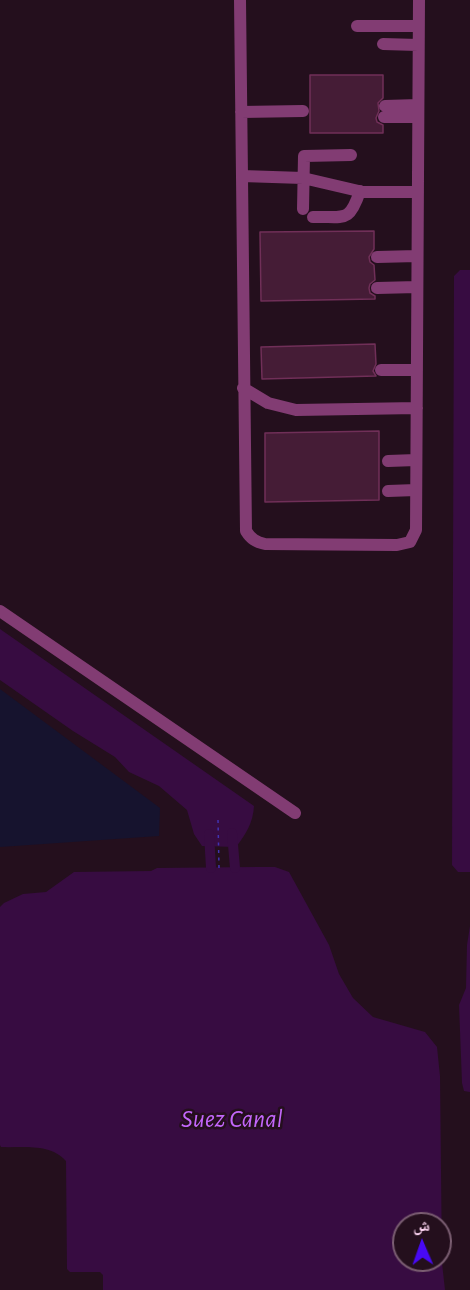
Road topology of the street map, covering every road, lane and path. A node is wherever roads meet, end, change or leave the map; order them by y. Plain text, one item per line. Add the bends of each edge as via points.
1 (240, 0) edge
2 (419, 0) edge
3 (357, 26) dead end
4 (418, 26) junction
5 (383, 44) dead end
6 (418, 45) junction
7 (303, 111) dead end
8 (384, 111) dead end
9 (418, 111) junction
10 (241, 112) junction
11 (351, 155) dead end
12 (242, 176) junction
13 (303, 178) junction
14 (360, 191) junction
15 (418, 192) junction
16 (303, 209) dead end
17 (313, 217) dead end
18 (417, 256) junction
19 (377, 257) dead end
20 (417, 287) junction
21 (377, 288) dead end
22 (381, 370) dead end
23 (417, 370) junction
24 (243, 388) junction
25 (417, 408) junction
26 (416, 460) junction
27 (388, 461) dead end
28 (416, 490) junction
29 (388, 491) dead end
30 (0, 611) edge
31 (295, 813) dead end
32 (218, 819) dead end
33 (219, 868) dead end

1 - 10 lane
2 - 4 lane
3 - 4 lane
4 - 6 lane
5 - 6 lane
6 - 9 lane
7 - 10 lane
8 - 9 lane
9 - 15 lane
10 - 12 lane
11 - 13 lane via 306,155
12 - 13 lane
12 - 24 lane
13 - 14 lane
13 - 16 lane
14 - 15 lane
14 - 17 lane via 350,214
15 - 18 lane
18 - 19 lane
18 - 20 lane
20 - 21 lane
20 - 23 lane
22 - 23 lane
23 - 25 lane
24 - 25 lane via 268,404 296,410
24 - 28 lane via 244,523 250,538 257,542 404,545 416,530
25 - 26 lane
26 - 27 lane
26 - 28 lane
28 - 29 lane
30 - 31 lane
32 - 33 path

